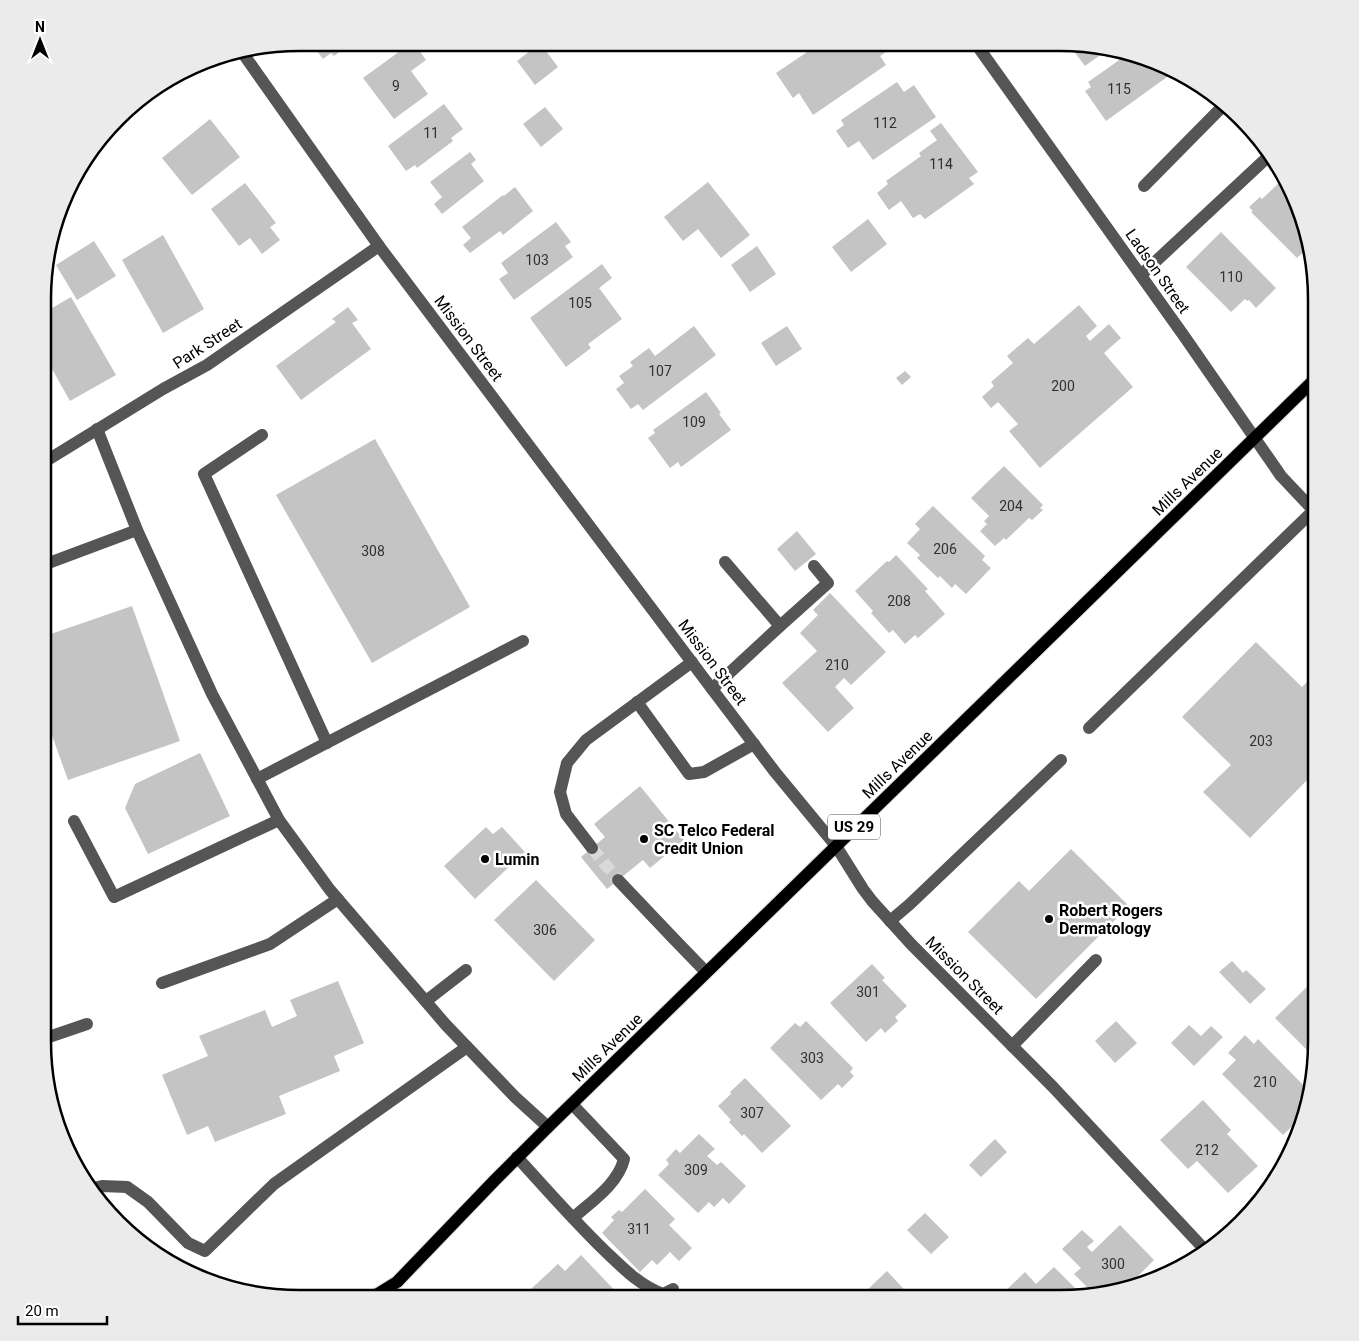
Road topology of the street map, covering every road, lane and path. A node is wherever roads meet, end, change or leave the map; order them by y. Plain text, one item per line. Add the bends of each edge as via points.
1 (981, 51) edge
2 (246, 57) edge
3 (1219, 110) edge
4 (1265, 160) edge
5 (1144, 186) dead end
6 (380, 246) junction
7 (1141, 276) junction
8 (1308, 386) edge
9 (97, 429) junction
10 (262, 435) dead end
11 (1255, 438) junction
12 (51, 458) edge
13 (1308, 505) edge
14 (1308, 519) edge
15 (137, 530) junction
16 (51, 562) edge
17 (725, 562) dead end
18 (814, 566) dead end
19 (780, 626) junction
20 (523, 641) dead end
21 (692, 662) junction
22 (712, 689) junction
23 (637, 702) junction
24 (1089, 728) dead end
25 (327, 743) junction
26 (754, 744) junction
27 (1061, 760) dead end
28 (257, 780) junction
29 (279, 820) junction
30 (74, 821) dead end
31 (836, 846) junction
32 (592, 848) tunnel mouth
33 (618, 880) tunnel mouth
34 (338, 899) junction
35 (890, 921) junction
36 (1096, 960) dead end
37 (466, 970) dead end
38 (706, 972) junction
39 (162, 983) dead end
40 (426, 1001) junction
41 (87, 1024) dead end
42 (51, 1036) edge
43 (1012, 1046) junction
44 (467, 1047) junction
45 (572, 1104) junction
46 (548, 1127) junction
47 (518, 1157) junction
48 (98, 1187) edge
49 (573, 1218) junction
50 (1201, 1246) edge
51 (397, 1282) junction
52 (673, 1288) dead end
53 (384, 1290) edge
54 (393, 1290) edge
55 (652, 1290) edge
56 (670, 1290) edge

1 - 7 street, Ladson Street
2 - 6 street, Mission Street
3 - 5 street
4 - 7 street
6 - 9 street, Park Street via 207,365
6 - 21 street, Mission Street
7 - 11 street, Ladson Street
8 - 11 main road, Mills Avenue / US 29
9 - 12 street, Park Street
9 - 15 street
10 - 25 street via 204,474
11 - 13 street, Ladson Street via 1280,476
11 - 31 main road, Mills Avenue / US 29
14 - 24 street
15 - 16 street
15 - 28 street via 212,694
17 - 19 street
18 - 19 street via 828,583
19 - 22 street
20 - 25 street
21 - 22 street, Mission Street
21 - 23 street
22 - 26 street, Mission Street
23 - 26 street via 689,774 704,772
23 - 32 street via 586,740 567,763 560,792 566,814
25 - 28 street
26 - 31 street, Mission Street
27 - 35 street
28 - 29 street
29 - 30 street via 114,897
29 - 34 street
31 - 35 street, Mission Street via 863,889
31 - 38 main road, Mills Avenue / US 29
33 - 38 street
34 - 39 street via 270,944
34 - 40 street
35 - 43 street, Mission Street
36 - 43 street
37 - 40 street
38 - 45 main road, Mills Avenue / US 29
40 - 44 street
41 - 42 street
43 - 50 street, Mission Street
44 - 46 street
44 - 48 street via 274,1184 205,1251 188,1244 148,1202 127,1186
45 - 46 main road, Mills Avenue / US 29
45 - 49 street via 624,1159 611,1184
46 - 47 main road, Mills Avenue / US 29
47 - 49 street
47 - 51 main road, Mills Avenue / US 29
49 - 55 street via 629,1274
51 - 53 main road, Mills Avenue / US 29
51 - 54 main road, Mills Avenue / US 29
52 - 56 street

